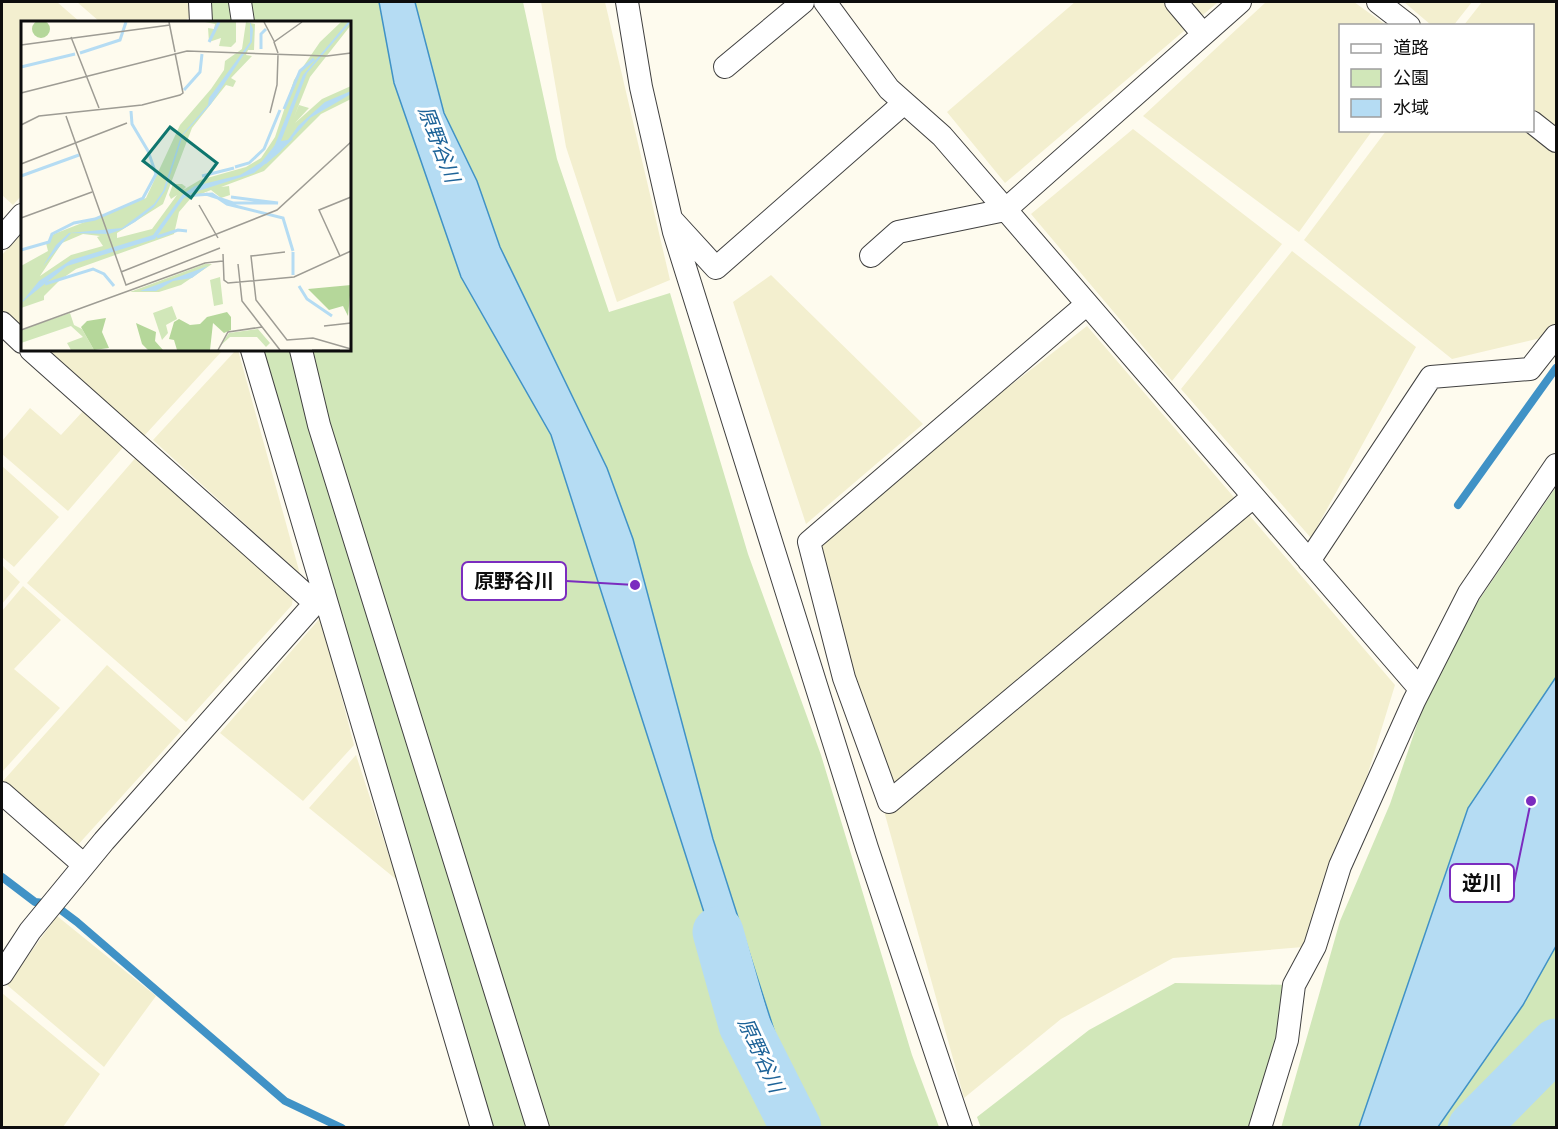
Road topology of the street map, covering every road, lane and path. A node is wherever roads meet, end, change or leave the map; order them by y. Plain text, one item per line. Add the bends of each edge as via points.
1 (240, 2) edge
2 (627, 2) edge
3 (803, 2) edge
4 (825, 2) edge
5 (1176, 2) edge
6 (1240, 2) edge
7 (1378, 2) edge
8 (243, 21) edge
9 (1406, 24) edge
10 (1203, 34) junction
11 (725, 66) dead end
12 (904, 103) junction
13 (1534, 123) edge
14 (1557, 141) edge
15 (1005, 210) junction
16 (21, 216) edge
17 (670, 218) junction
18 (2, 238) edge
19 (871, 256) dead end
20 (1087, 304) junction
21 (2, 323) edge
22 (1557, 336) edge
23 (21, 341) edge
24 (32, 351) edge
25 (252, 351) edge
26 (301, 351) edge
27 (1557, 465) edge
28 (1253, 497) junction
29 (1309, 561) junction
30 (320, 598) junction
31 (1420, 689) junction
32 (2, 793) edge
33 (84, 865) junction
34 (2, 974) edge
35 (482, 1128) edge
36 (538, 1128) edge
37 (961, 1128) edge
38 (1260, 1128) edge

1 - 8 street
2 - 17 street
3 - 11 street
4 - 12 street via 889,89
5 - 10 street
6 - 10 street
7 - 9 street
10 - 15 street
12 - 15 street via 942,136
12 - 17 street via 716,268
13 - 14 street
15 - 19 street via 898,232
15 - 20 street
16 - 18 street
17 - 37 street via 859,825
20 - 28 street
20 - 28 street via 809,542 844,678 889,802
21 - 23 street
22 - 29 street via 1530,369 1431,377
24 - 30 street
25 - 30 street
26 - 36 street via 319,425
27 - 31 street via 1469,592
28 - 29 street
29 - 31 street
30 - 33 street
30 - 35 street
31 - 38 street via 1340,866 1315,946 1294,985 1287,1040
32 - 33 street
33 - 34 street via 30,931

